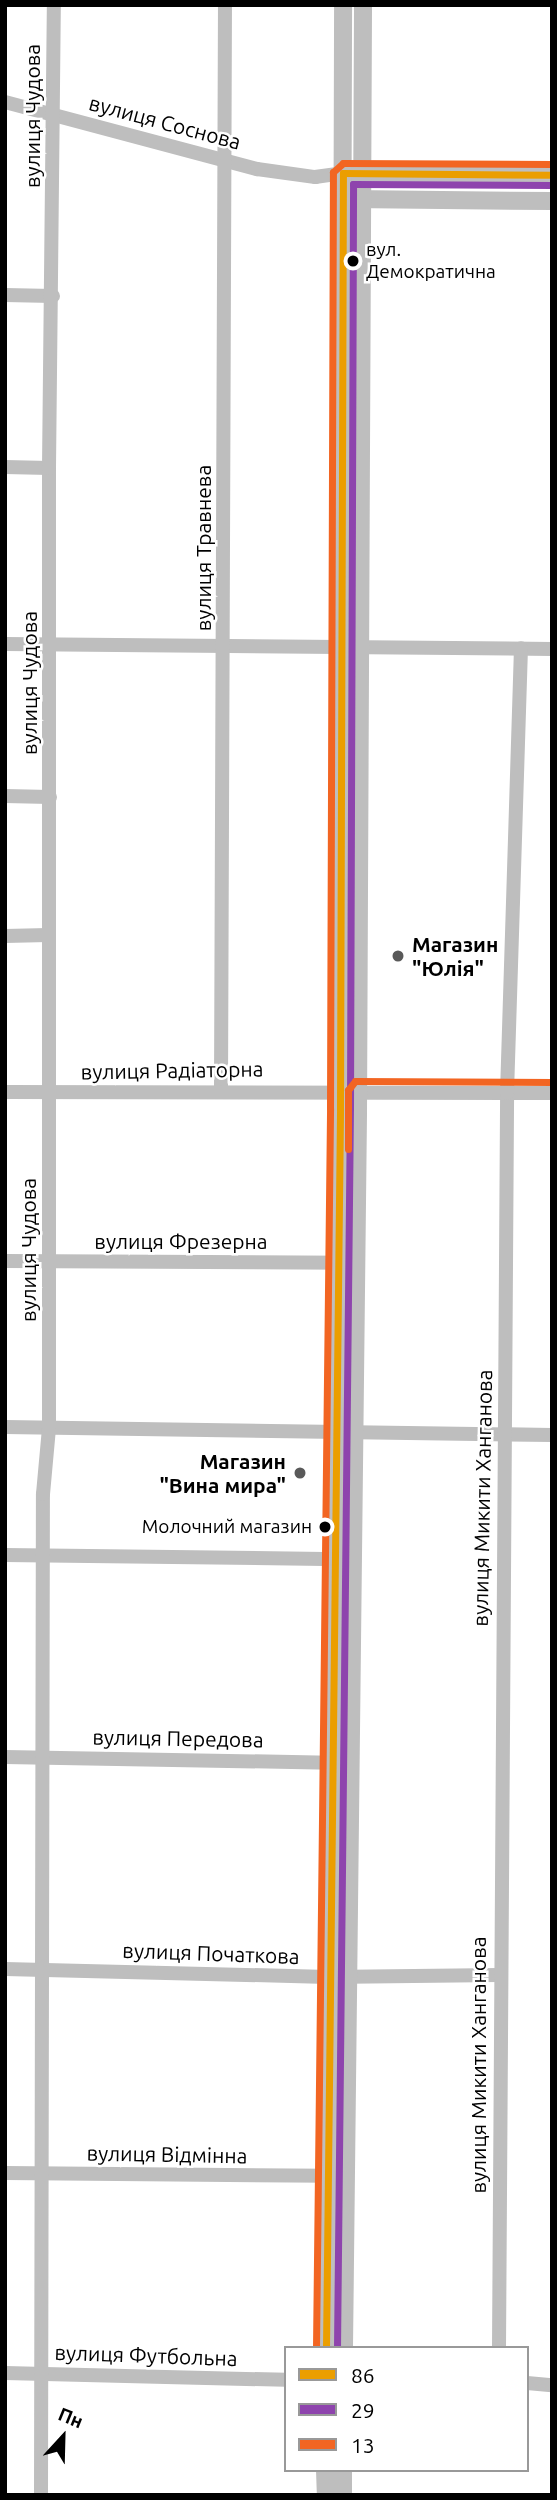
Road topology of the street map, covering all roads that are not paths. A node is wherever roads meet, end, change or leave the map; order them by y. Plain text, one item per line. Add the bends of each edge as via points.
1 (54, 5) edge
2 (225, 5) edge
3 (344, 5) edge
4 (363, 5) edge
5 (5, 102) edge
6 (53, 113) junction
7 (222, 161) junction
8 (352, 173) junction
9 (552, 175) edge
10 (315, 177) junction
11 (352, 199) junction
12 (552, 201) edge
13 (5, 295) edge
14 (53, 296) junction
15 (5, 467) edge
16 (49, 468) junction
17 (50, 643) junction
18 (5, 644) edge
19 (350, 647) junction
20 (224, 648) junction
21 (521, 648) junction
22 (552, 649) edge
23 (5, 796) edge
24 (50, 797) junction
25 (48, 935) junction
26 (5, 936) edge
27 (221, 1090) junction
28 (340, 1090) junction
29 (358, 1091) junction
30 (5, 1092) edge
31 (48, 1093) junction
32 (507, 1093) junction
33 (552, 1093) edge
34 (5, 1261) edge
35 (49, 1261) junction
36 (347, 1263) junction
37 (5, 1427) edge
38 (49, 1428) junction
39 (345, 1431) junction
40 (503, 1432) junction
41 (552, 1435) edge
42 (5, 1555) edge
43 (46, 1555) junction
44 (334, 1559) junction
45 (352, 1559) junction
46 (5, 1757) edge
47 (43, 1757) junction
48 (340, 1763) junction
49 (5, 1969) edge
50 (43, 1969) junction
51 (499, 1975) junction
52 (346, 1976) junction
53 (328, 1977) junction
54 (5, 2173) edge
55 (44, 2173) junction
56 (327, 2176) junction
57 (326, 2346) edge
58 (344, 2346) edge
59 (499, 2346) edge
60 (5, 2373) edge
61 (41, 2373) junction
62 (284, 2380) edge
63 (529, 2383) edge
64 (552, 2385) edge
65 (326, 2472) edge
66 (343, 2472) edge
67 (41, 2495) edge
68 (326, 2495) edge
69 (343, 2495) edge

1 - 6 street, вулиця Чудова
2 - 7 street, вулиця Травнева
3 - 8 street
4 - 8 street
5 - 6 street, вулиця Соснова
6 - 7 street, вулиця Соснова
6 - 14 street, вулиця Чудова
7 - 10 street, вулиця Соснова
7 - 20 street, вулиця Травнева
8 - 9 street
8 - 10 street
8 - 11 street
10 - 11 street
11 - 12 street
11 - 19 street
13 - 14 street
14 - 16 street, вулиця Чудова
15 - 16 street
16 - 17 street, вулиця Чудова
17 - 18 street
17 - 20 street
17 - 24 street, вулиця Чудова
19 - 20 street
19 - 21 street
19 - 28 street
19 - 29 street
20 - 27 street, вулиця Травнева
21 - 22 street
21 - 32 street, вулиця Микити Ханганова
23 - 24 street
24 - 25 street, вулиця Чудова
25 - 26 street
25 - 31 street, вулиця Чудова
27 - 28 street, вулиця Радіаторна
27 - 31 street, вулиця Радіаторна
28 - 29 street, вулиця Радіаторна
28 - 36 street
29 - 32 street
29 - 36 street
30 - 31 street, вулиця Радіаторна
31 - 35 street, вулиця Чудова
32 - 33 street
32 - 40 street, вулиця Микити Ханганова
34 - 35 street, вулиця Фрезерна
35 - 36 street, вулиця Фрезерна
35 - 38 street, вулиця Чудова
36 - 39 street
37 - 38 street
38 - 39 street
38 - 43 street, вулиця Чудова via 43,1483
39 - 40 street
39 - 44 street
39 - 45 street
40 - 41 street
40 - 51 street, вулиця Микити Ханганова
42 - 43 street
43 - 44 street
43 - 47 street, вулиця Чудова
44 - 45 street
44 - 48 street
45 - 48 street
46 - 47 street, вулиця Передова
47 - 48 street, вулиця Передова
47 - 50 street, вулиця Чудова
48 - 52 street
48 - 53 street
49 - 50 street, вулиця Початкова
50 - 53 street, вулиця Початкова
50 - 55 street, вулиця Чудова
51 - 52 street, вулиця Початкова
51 - 59 street, вулиця Микити Ханганова
52 - 53 street, вулиця Початкова
52 - 58 street
53 - 56 street
54 - 55 street, вулиця Відмінна
55 - 56 street, вулиця Відмінна
55 - 61 street, вулиця Чудова
56 - 57 street
60 - 61 street, вулиця Футбольна
61 - 62 street, вулиця Футбольна
61 - 67 street, вулиця Чудова
63 - 64 street
65 - 68 street
66 - 69 street

